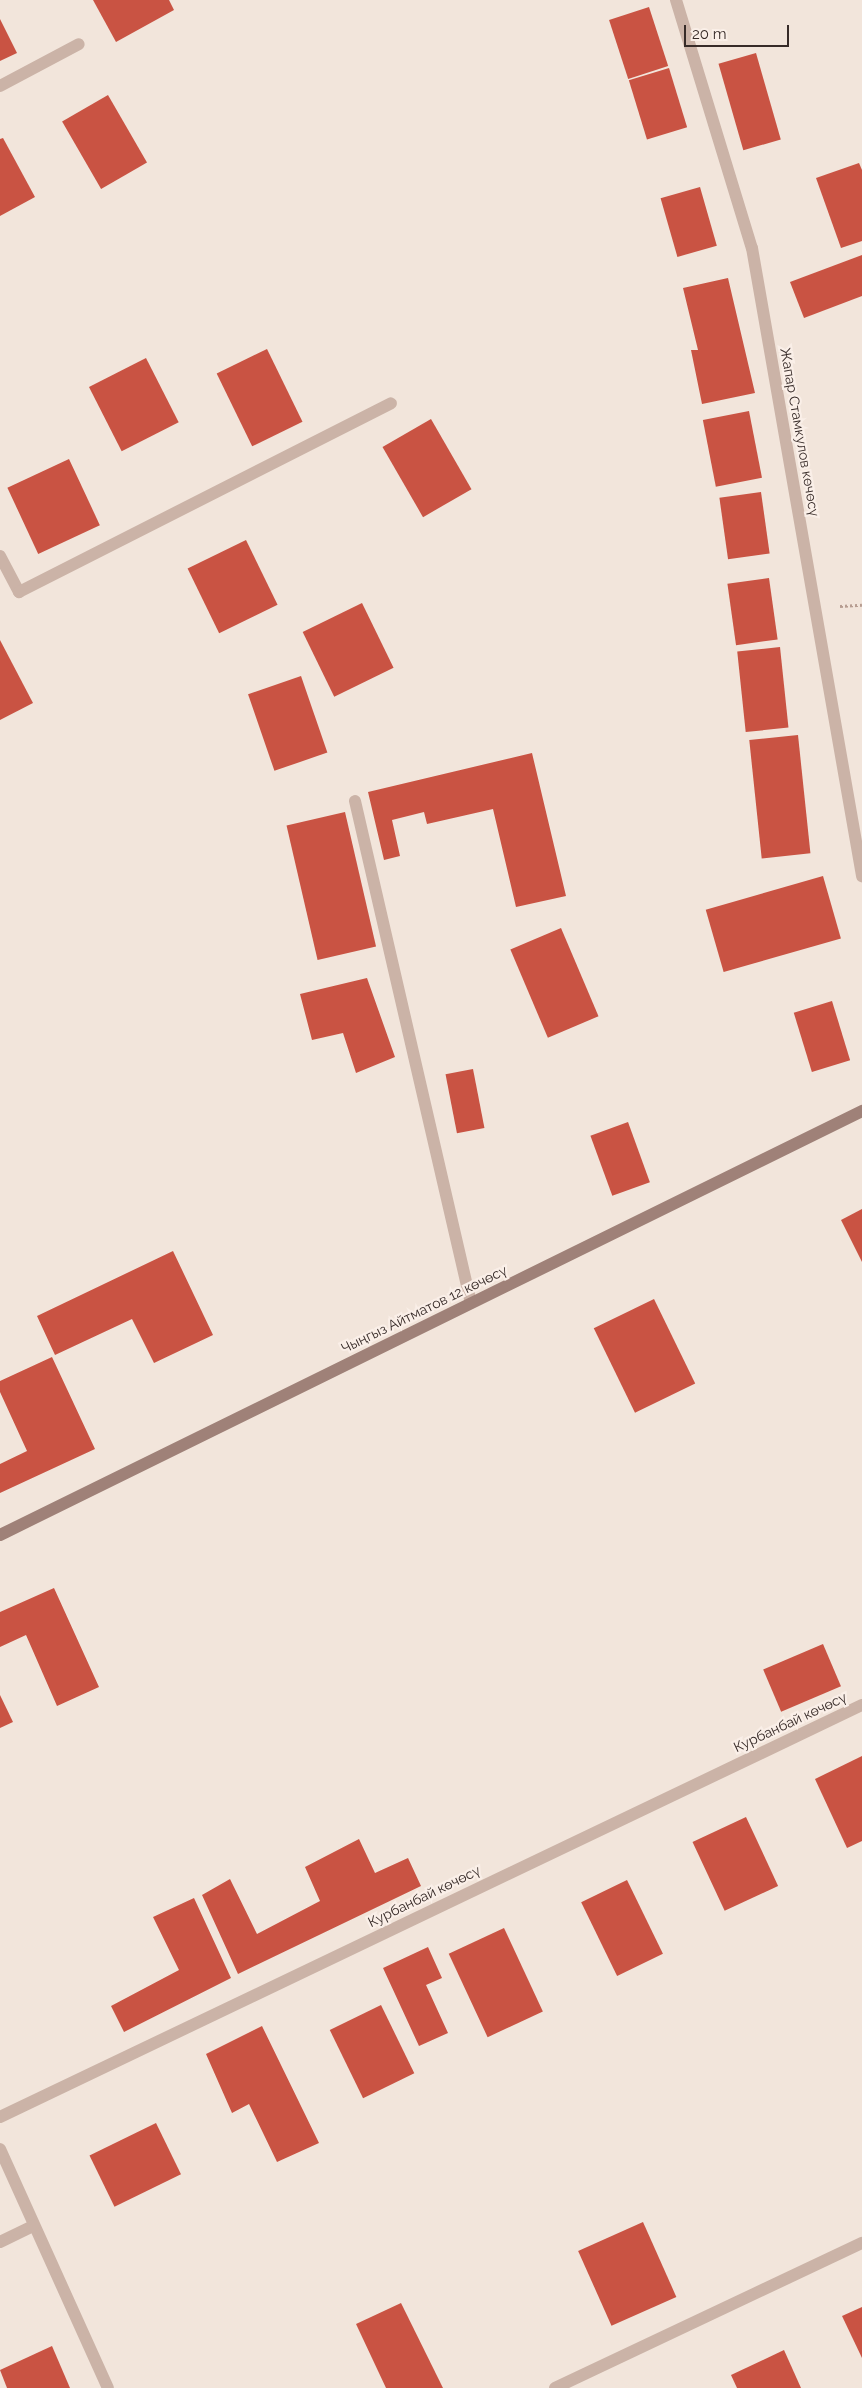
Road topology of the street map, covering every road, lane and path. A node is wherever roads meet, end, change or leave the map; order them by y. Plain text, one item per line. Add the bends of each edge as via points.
1 (676, 0) edge
2 (79, 44) dead end
3 (0, 86) edge
4 (390, 403) dead end
5 (0, 556) edge
6 (355, 801) dead end
7 (862, 876) edge
8 (862, 1111) edge
9 (471, 1303) junction
10 (0, 1535) edge
11 (862, 1705) edge
12 (0, 2117) edge
13 (0, 2149) edge
14 (33, 2226) junction
15 (0, 2242) edge
16 (862, 2243) edge
17 (108, 2388) edge
18 (556, 2388) edge

1 - 7 street, Жапар Стамкулов көчөсү via 752,248
2 - 3 street
4 - 5 street via 19,592
6 - 9 street
8 - 9 main road, Чыңгыз Айтматов 12 көчөсү
9 - 10 main road, Чыңгыз Айтматов 12 көчөсү
11 - 12 street, Курбанбай көчөсү
13 - 14 street
14 - 15 street
14 - 17 street
16 - 18 street

